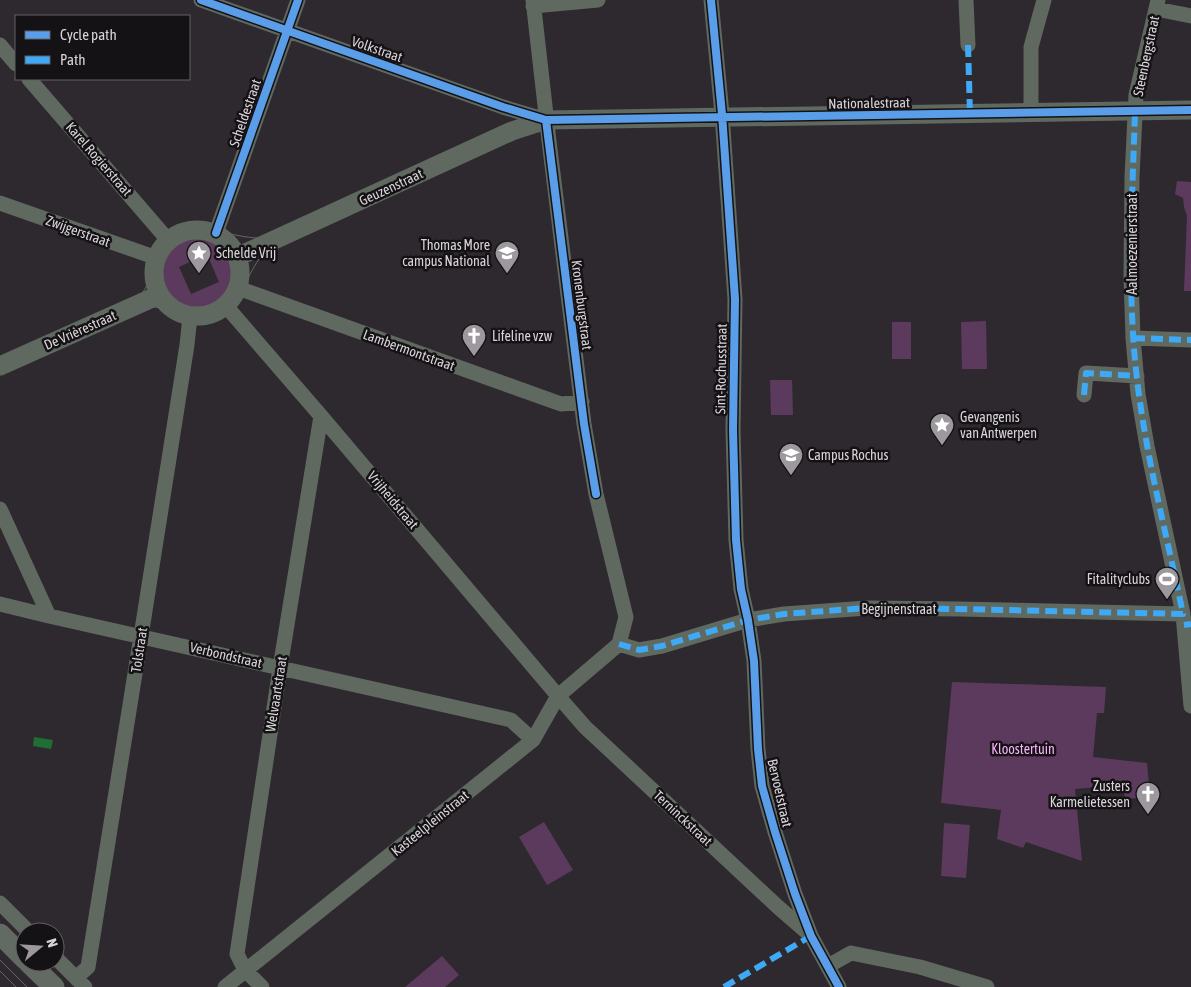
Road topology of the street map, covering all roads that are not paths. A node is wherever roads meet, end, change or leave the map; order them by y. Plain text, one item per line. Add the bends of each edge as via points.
1 (201, 0) edge
2 (298, 0) edge
3 (598, 0) edge
4 (711, 0) edge
5 (966, 0) edge
6 (1044, 0) edge
7 (533, 3) edge
8 (1157, 5) edge
9 (1191, 16) edge
10 (287, 31) junction
11 (968, 45) dead end
12 (0, 46) edge
13 (15, 63) edge
14 (30, 80) edge
15 (1191, 110) edge
16 (1135, 112) junction
17 (1031, 113) junction
18 (722, 117) junction
19 (546, 120) junction
20 (0, 203) edge
21 (216, 234) junction
22 (168, 240) junction
23 (237, 257) junction
24 (157, 258) junction
25 (238, 288) junction
26 (160, 295) junction
27 (226, 306) junction
28 (190, 316) junction
29 (1133, 338) junction
30 (1191, 340) edge
31 (0, 366) edge
32 (1137, 376) junction
33 (1084, 395) dead end
34 (582, 402) junction
35 (321, 416) junction
36 (0, 509) edge
37 (0, 604) edge
38 (49, 616) junction
39 (748, 620) junction
40 (1186, 621) edge
41 (142, 636) junction
42 (619, 644) junction
43 (280, 668) junction
44 (558, 696) junction
45 (1191, 706) edge
46 (527, 735) junction
47 (0, 903) edge
48 (20, 922) edge
49 (0, 934) edge
50 (811, 936) junction
51 (15, 949) edge
52 (828, 966) junction
53 (65, 967) edge
54 (245, 970) junction
55 (38, 972) edge
56 (80, 983) edge
57 (54, 987) edge
58 (225, 987) edge
59 (262, 987) edge
60 (839, 987) edge
61 (987, 987) edge

1 - 10 street, Volkstraat
2 - 10 street, Scheldestraat
3 - 7 street
4 - 18 street, Sint-Rochusstraat
5 - 11 street
6 - 17 street via 1031,48
7 - 19 street, Kronenburgstraat
8 - 9 street
8 - 16 street, Steenbergstraat
10 - 19 street, Volkstraat
10 - 21 street, Scheldestraat
12 - 13 street
14 - 22 street, Karel Rogierstraat
15 - 16 street, Nationalestraat
16 - 17 street, Nationalestraat
16 - 29 street, Aalmoezenierstraat via 1131,276
17 - 18 street, Nationalestraat
18 - 19 street, Nationalestraat
18 - 39 street, Sint-Rochusstraat via 734,299 736,540
19 - 23 street, Geuzenstraat via 512,132
19 - 34 street, Kronenburgstraat
20 - 24 street, Zwijgerstraat
21 - 22 street via 196,230
21 - 23 street
22 - 24 street
23 - 25 street via 240,272
24 - 26 street via 154,276
25 - 27 street
25 - 34 street, Lambermontstraat via 561,404
26 - 28 street via 169,307
26 - 31 street, De Vrièrestraat
27 - 28 street via 206,316
27 - 35 street, Vrijheidstraat
28 - 41 street, Tolstraat
29 - 30 street
29 - 32 street, Aalmoezenierstraat
32 - 33 street via 1086,374
32 - 40 street, Aalmoezenierstraat via 1147,446
34 - 42 street, Kronenburgstraat via 596,494 626,617
35 - 43 street, Welvaartstraat
35 - 44 street, Vrijheidstraat
36 - 38 street
37 - 38 street, Verbondstraat
38 - 41 street, Verbondstraat
39 - 40 street, Begijnenstraat via 867,608 960,609
39 - 42 street, Begijnenstraat via 662,646 639,650
39 - 50 street, Bervoetstraat via 754,661 762,786
40 - 45 street, Aalmoezenierstraat
41 - 43 street, Verbondstraat
41 - 56 street, Tolstraat via 88,967
42 - 44 street, Kasteelpleinstraat
43 - 46 street, Verbondstraat via 511,720
43 - 54 street, Welvaartstraat via 236,954
44 - 46 street, Kasteelpleinstraat
44 - 50 street, Terninckstraat via 585,727
46 - 54 street, Kasteelpleinstraat
47 - 48 street
49 - 51 main road
50 - 52 street
52 - 60 street
52 - 61 street via 851,953 920,967
53 - 56 street
54 - 58 street, Kasteelpleinstraat
54 - 59 street
55 - 57 main road

